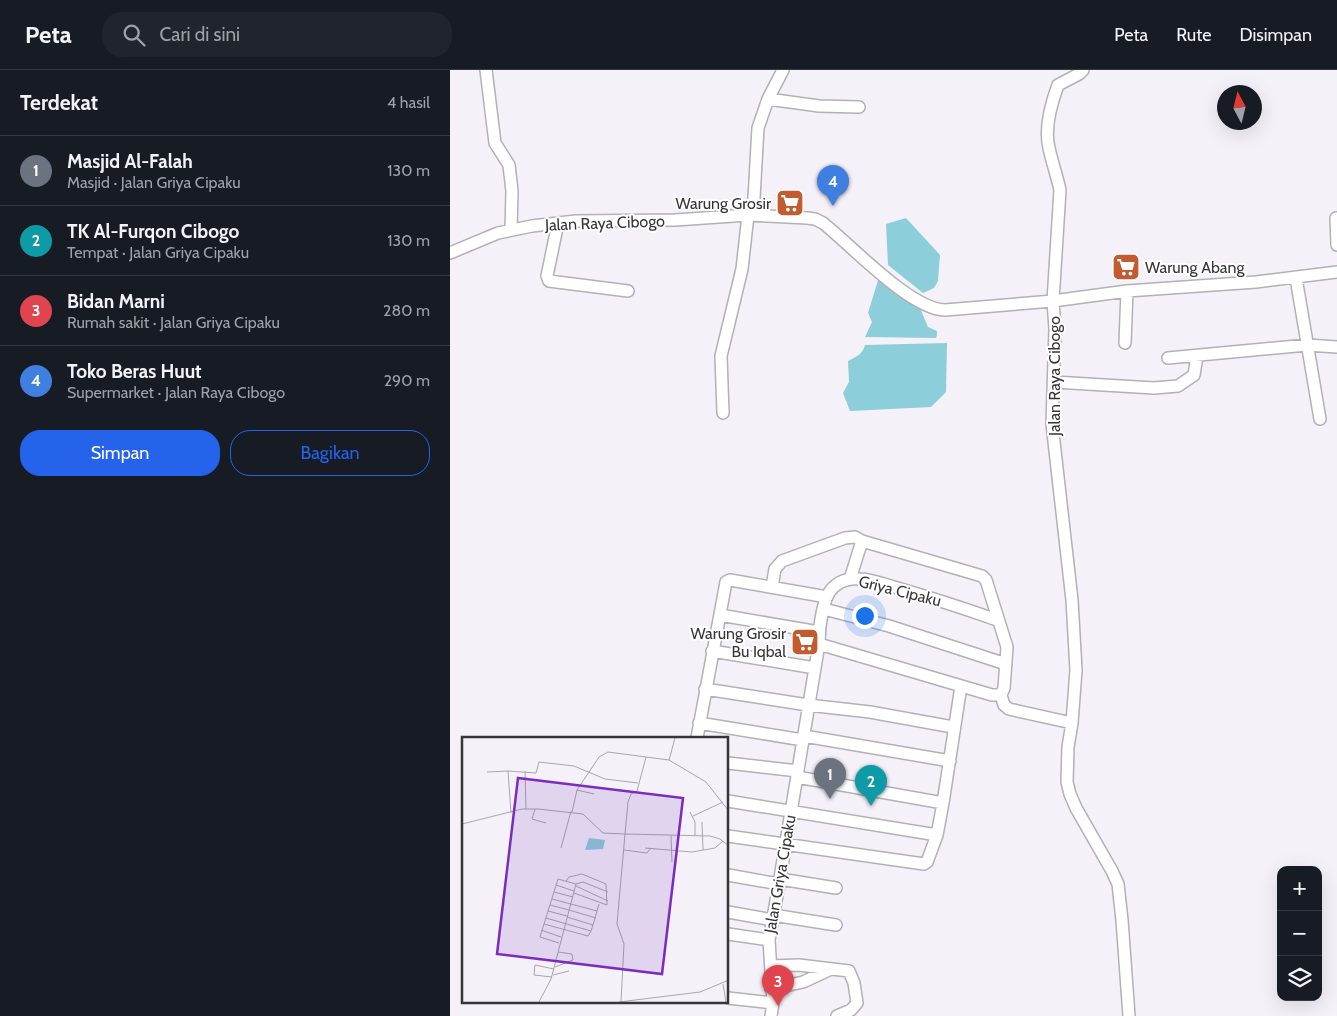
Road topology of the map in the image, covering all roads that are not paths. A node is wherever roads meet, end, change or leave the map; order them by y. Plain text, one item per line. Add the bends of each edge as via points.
1 (486, 70) edge
2 (783, 70) edge
3 (1083, 70) edge
4 (768, 99) junction
5 (859, 106) dead end
6 (751, 215) junction
7 (1336, 218) edge
8 (558, 223) junction
9 (511, 230) junction
10 (1337, 245) edge
11 (450, 252) edge
12 (1337, 272) edge
13 (1296, 278) junction
14 (628, 291) dead end
15 (1127, 291) junction
16 (1053, 301) junction
17 (1125, 343) dead end
18 (1307, 344) junction
19 (1337, 347) edge
20 (1197, 356) junction
21 (1168, 358) dead end
22 (1054, 382) junction
23 (723, 413) dead end
24 (1320, 419) dead end
25 (862, 541) junction
26 (850, 579) junction
27 (772, 587) junction
28 (825, 603) junction
29 (720, 615) junction
30 (997, 620) junction
31 (819, 638) junction
32 (712, 650) junction
33 (1006, 664) junction
34 (815, 668) junction
35 (961, 686) junction
36 (705, 689) junction
37 (1001, 695) junction
38 (808, 705) junction
39 (699, 723) junction
40 (1072, 723) junction
41 (953, 727) junction
42 (697, 737) edge
43 (803, 738) junction
44 (950, 761) junction
45 (729, 763) edge
46 (798, 774) junction
47 (729, 801) edge
48 (943, 803) junction
49 (790, 811) junction
50 (936, 835) junction
51 (729, 836) edge
52 (785, 843) junction
53 (729, 875) edge
54 (780, 881) junction
55 (836, 888) dead end
56 (729, 912) edge
57 (773, 918) junction
58 (836, 924) dead end
59 (729, 934) edge
60 (768, 940) junction
61 (771, 966) junction
62 (829, 970) junction
63 (772, 990) junction
64 (729, 998) edge
65 (772, 1003) junction
66 (771, 1016) edge
67 (836, 1016) edge
68 (1129, 1016) edge

1 - 9 street via 495,143 509,165
2 - 4 street
3 - 16 street via 1058,85 1048,126 1049,148 1060,190
4 - 5 street via 819,106
4 - 6 street via 758,128
6 - 8 street, Jalan Raya Cibogo
6 - 16 street, Jalan Raya Cibogo via 819,220 903,290 932,308 945,310
6 - 23 street via 721,356
7 - 10 street
8 - 9 street, Jalan Raya Cibogo
8 - 14 street via 547,276 549,281
9 - 11 street, Jalan Raya Cibogo
12 - 13 street
13 - 15 street
13 - 18 street
15 - 16 street
15 - 17 street
16 - 22 street, Jalan Raya Cibogo
18 - 19 street
18 - 20 street
18 - 24 street
20 - 21 street
20 - 22 street via 1194,375 1178,386 1154,388
22 - 40 street, Jalan Raya Cibogo via 1052,424 1075,641
25 - 26 street
25 - 27 street via 855,537 845,538 782,561 775,569
25 - 30 street via 982,576
26 - 28 street, Griya Cipaku via 835,585
26 - 30 street, Griya Cipaku via 873,581
27 - 28 street
27 - 29 street via 727,581
28 - 31 street
28 - 33 street
29 - 31 street
29 - 32 street
30 - 33 street via 1007,647
31 - 34 street
31 - 35 street
32 - 34 street
32 - 36 street
33 - 37 street
34 - 38 street
35 - 37 street
35 - 41 street
36 - 38 street
36 - 39 street
37 - 40 street via 1009,709
38 - 41 street
38 - 43 street
39 - 42 street
39 - 43 street
40 - 68 street, Jalan Raya Cibogo via 1068,789 1118,884
41 - 44 street
43 - 44 street
43 - 46 street
44 - 48 street
45 - 46 street
46 - 48 street
46 - 49 street, Jalan Griya Cipaku
47 - 49 street
48 - 50 street
49 - 50 street
49 - 52 street, Jalan Griya Cipaku
50 - 52 street via 924,864
51 - 52 street
52 - 54 street, Jalan Griya Cipaku
53 - 54 street
54 - 55 street
54 - 57 street, Jalan Griya Cipaku
56 - 57 street
57 - 58 street
57 - 60 street, Jalan Griya Cipaku
59 - 60 street
60 - 61 street, Jalan Griya Cipaku
61 - 62 street via 799,965
61 - 63 street, Jalan Griya Cipaku
62 - 63 street via 803,982
62 - 67 street via 848,971 856,990 856,1005
63 - 65 street, Jalan Griya Cipaku
64 - 65 street
65 - 66 street, Jalan Griya Cipaku

